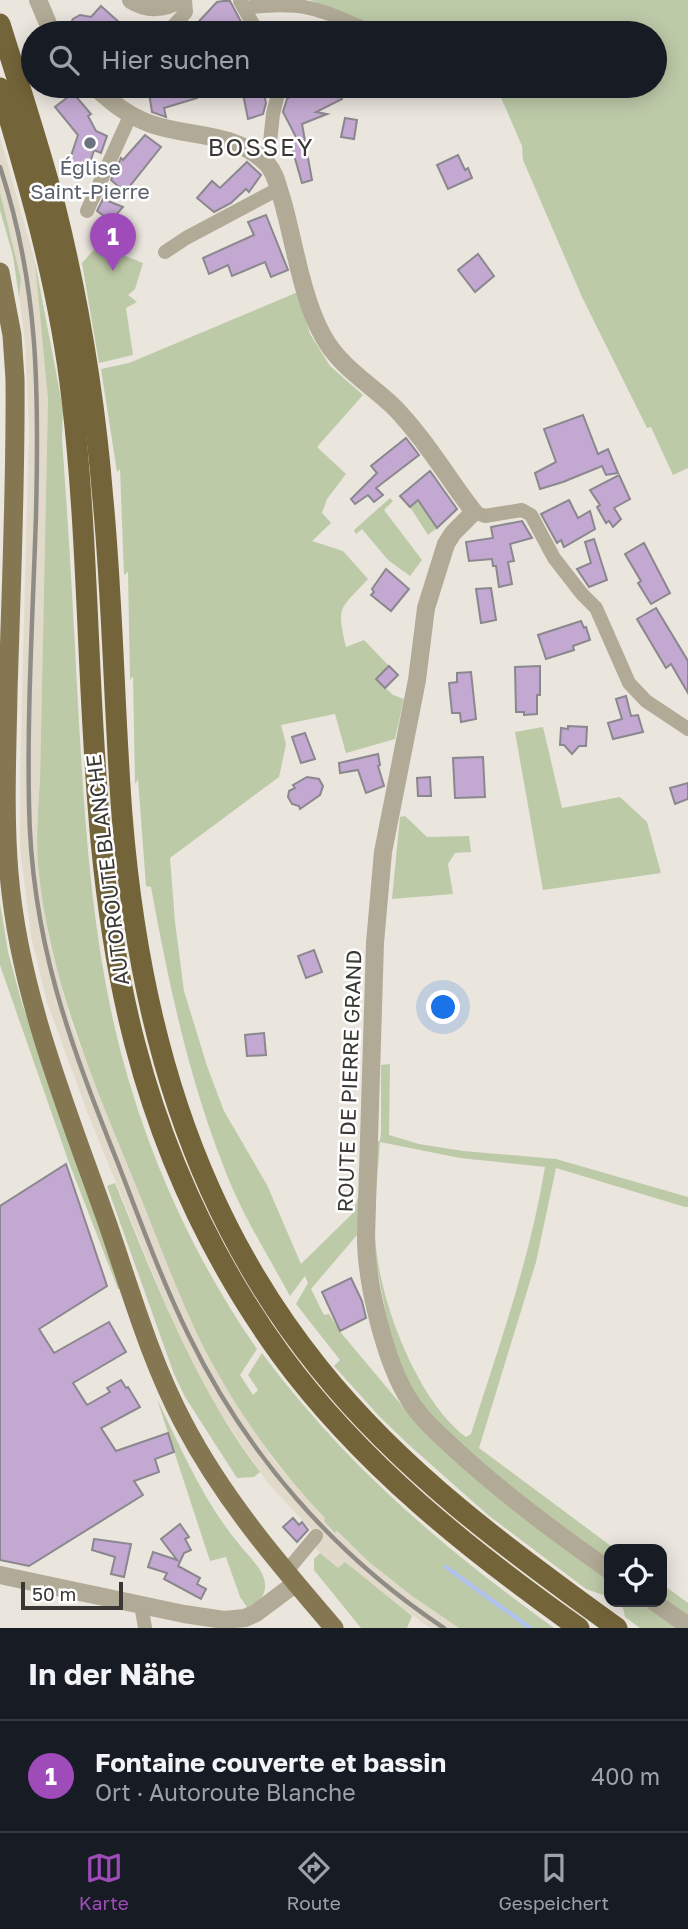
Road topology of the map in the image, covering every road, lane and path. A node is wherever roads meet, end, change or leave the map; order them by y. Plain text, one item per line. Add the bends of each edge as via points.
1 (38, 0) edge
2 (53, 0) edge
3 (131, 0) edge
4 (179, 0) edge
5 (185, 0) edge
6 (241, 4) edge
7 (47, 21) edge
8 (50, 21) edge
9 (178, 21) edge
10 (251, 21) edge
11 (348, 21) edge
12 (0, 24) edge
13 (0, 88) edge
14 (21, 93) edge
15 (22, 98) edge
16 (277, 98) edge
17 (109, 100) edge
18 (131, 114) junction
19 (264, 161) junction
20 (278, 189) junction
21 (87, 211) dead end
22 (165, 252) dead end
23 (0, 272) edge
24 (474, 512) junction
25 (688, 729) edge
26 (316, 1536) dead end
27 (604, 1566) edge
28 (0, 1575) edge
29 (291, 1577) junction
30 (141, 1604) junction
31 (661, 1607) edge
32 (688, 1626) edge
33 (145, 1628) edge
34 (334, 1628) edge
35 (579, 1628) edge
36 (617, 1628) edge

1 - 7 street
2 - 8 street
3 - 4 street via 159,7
5 - 9 street via 186,12
6 - 10 street
6 - 11 street via 306,5
12 - 14 highway, AUTOROUTE BLANCHE
13 - 35 highway, AUTOROUTE BLANCHE via 40,226 66,357 110,906 134,1041 167,1147 233,1283 318,1401 409,1494
15 - 36 highway, AUTOROUTE BLANCHE via 55,206 82,337 104,501 131,902 150,1013 183,1127 237,1245 294,1334 343,1397 401,1457 471,1518
16 - 19 street
17 - 18 street
18 - 19 street via 162,127 242,146
18 - 21 street
19 - 20 street
20 - 22 street
20 - 24 street via 310,306 324,339 343,363 394,407
23 - 29 main road via 12,335 15,402 7,844 24,969 162,1377 184,1424 235,1508
24 - 25 street via 485,516 528,513 554,558 596,608 628,683
24 - 27 street, ROUTE DE PIERRE GRAND via 446,544 426,608 380,872 368,1266 389,1354 418,1412 505,1493
26 - 29 street
28 - 30 street
29 - 30 street via 256,1613 231,1620
29 - 34 main road
30 - 33 street
31 - 32 street

